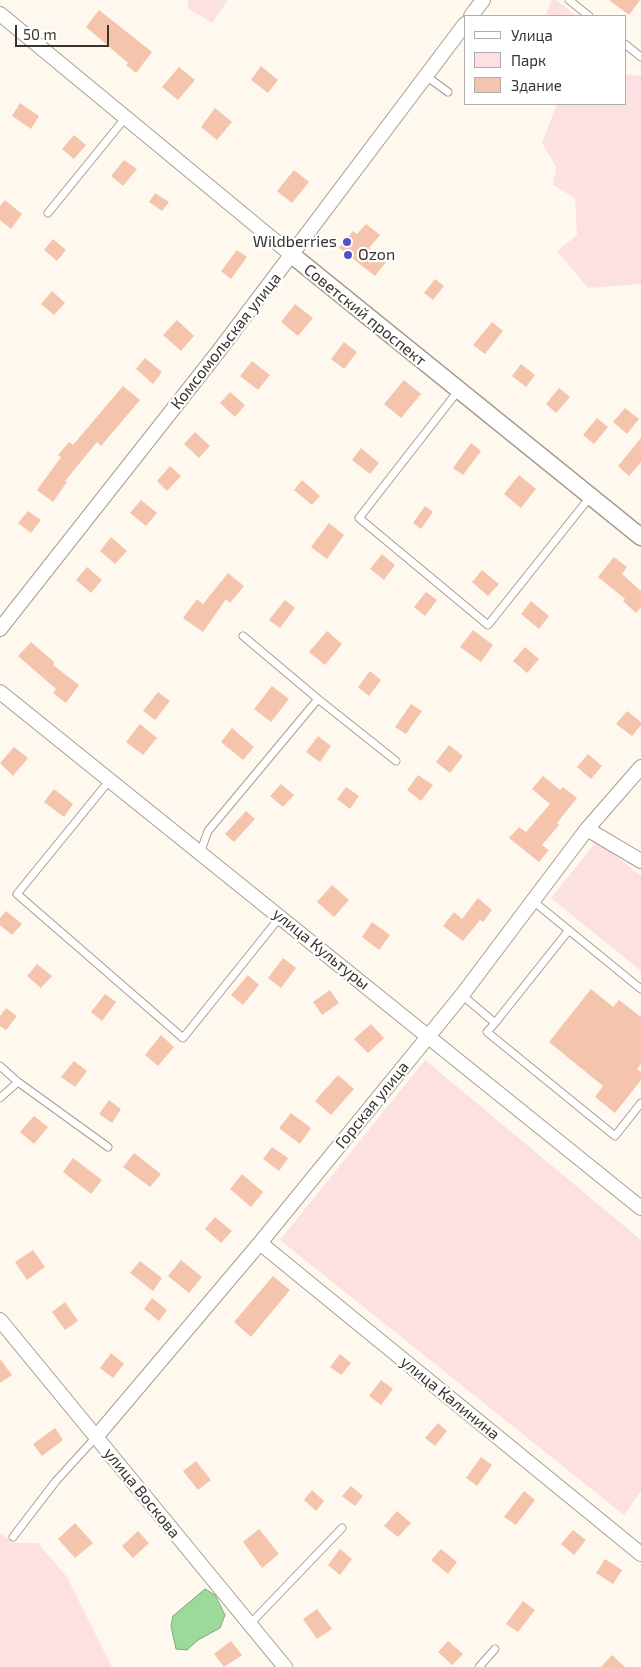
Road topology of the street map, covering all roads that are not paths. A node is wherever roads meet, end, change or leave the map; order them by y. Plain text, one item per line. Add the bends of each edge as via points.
1 (483, 0) edge
2 (568, 0) edge
3 (0, 14) edge
4 (472, 15) edge
5 (588, 15) edge
6 (463, 27) edge
7 (626, 45) edge
8 (641, 57) edge
9 (426, 76) junction
10 (448, 92) dead end
11 (126, 117) junction
12 (48, 213) dead end
13 (292, 256) junction
14 (459, 390) junction
15 (590, 497) junction
16 (641, 537) edge
17 (0, 629) edge
18 (243, 636) dead end
19 (0, 692) edge
20 (318, 699) junction
21 (396, 760) dead end
22 (641, 767) edge
23 (110, 781) junction
24 (587, 829) junction
25 (200, 853) junction
26 (641, 861) edge
27 (534, 901) junction
28 (281, 917) junction
29 (568, 930) junction
30 (641, 989) edge
31 (462, 996) junction
32 (495, 1023) junction
33 (428, 1036) junction
34 (0, 1066) edge
35 (18, 1082) junction
36 (0, 1098) edge
37 (641, 1103) edge
38 (108, 1147) dead end
39 (641, 1208) edge
40 (260, 1243) junction
41 (0, 1320) edge
42 (96, 1437) junction
43 (342, 1528) dead end
44 (13, 1538) dead end
45 (641, 1554) edge
46 (250, 1624) junction
47 (495, 1649) dead end
48 (285, 1667) edge
49 (479, 1667) edge

1 - 4 street
2 - 5 lane
3 - 11 street, Советский проспект
6 - 9 street, Комсомольская улица
7 - 8 lane
9 - 10 lane
9 - 13 street, Комсомольская улица
11 - 12 lane
11 - 13 street, Советский проспект
13 - 14 street, Советский проспект
13 - 17 street, Комсомольская улица
14 - 15 street, Советский проспект
14 - 15 lane via 359,518 488,625
15 - 16 street, Советский проспект
18 - 20 lane
19 - 23 street, улица Культуры
20 - 21 lane
20 - 25 lane via 208,831
22 - 24 street, Горская улица
23 - 25 street, улица Культуры
23 - 28 lane via 17,894 183,1038
24 - 26 street
24 - 27 street, Горская улица
25 - 28 street, улица Культуры
27 - 29 lane
27 - 31 street, Горская улица
28 - 33 street, улица Культуры
29 - 30 lane
29 - 32 lane
31 - 32 lane
31 - 33 street, Горская улица
32 - 37 lane via 487,1032 614,1136
33 - 39 street, улица Культуры
33 - 40 street, Горская улица
34 - 35 lane
35 - 36 lane
35 - 38 lane
40 - 42 street, Горская улица
40 - 45 street, улица Калинина
41 - 42 street, улица Воскова
42 - 44 lane via 56,1481
42 - 46 street, улица Воскова
43 - 46 lane
46 - 48 street, улица Воскова
47 - 49 lane

